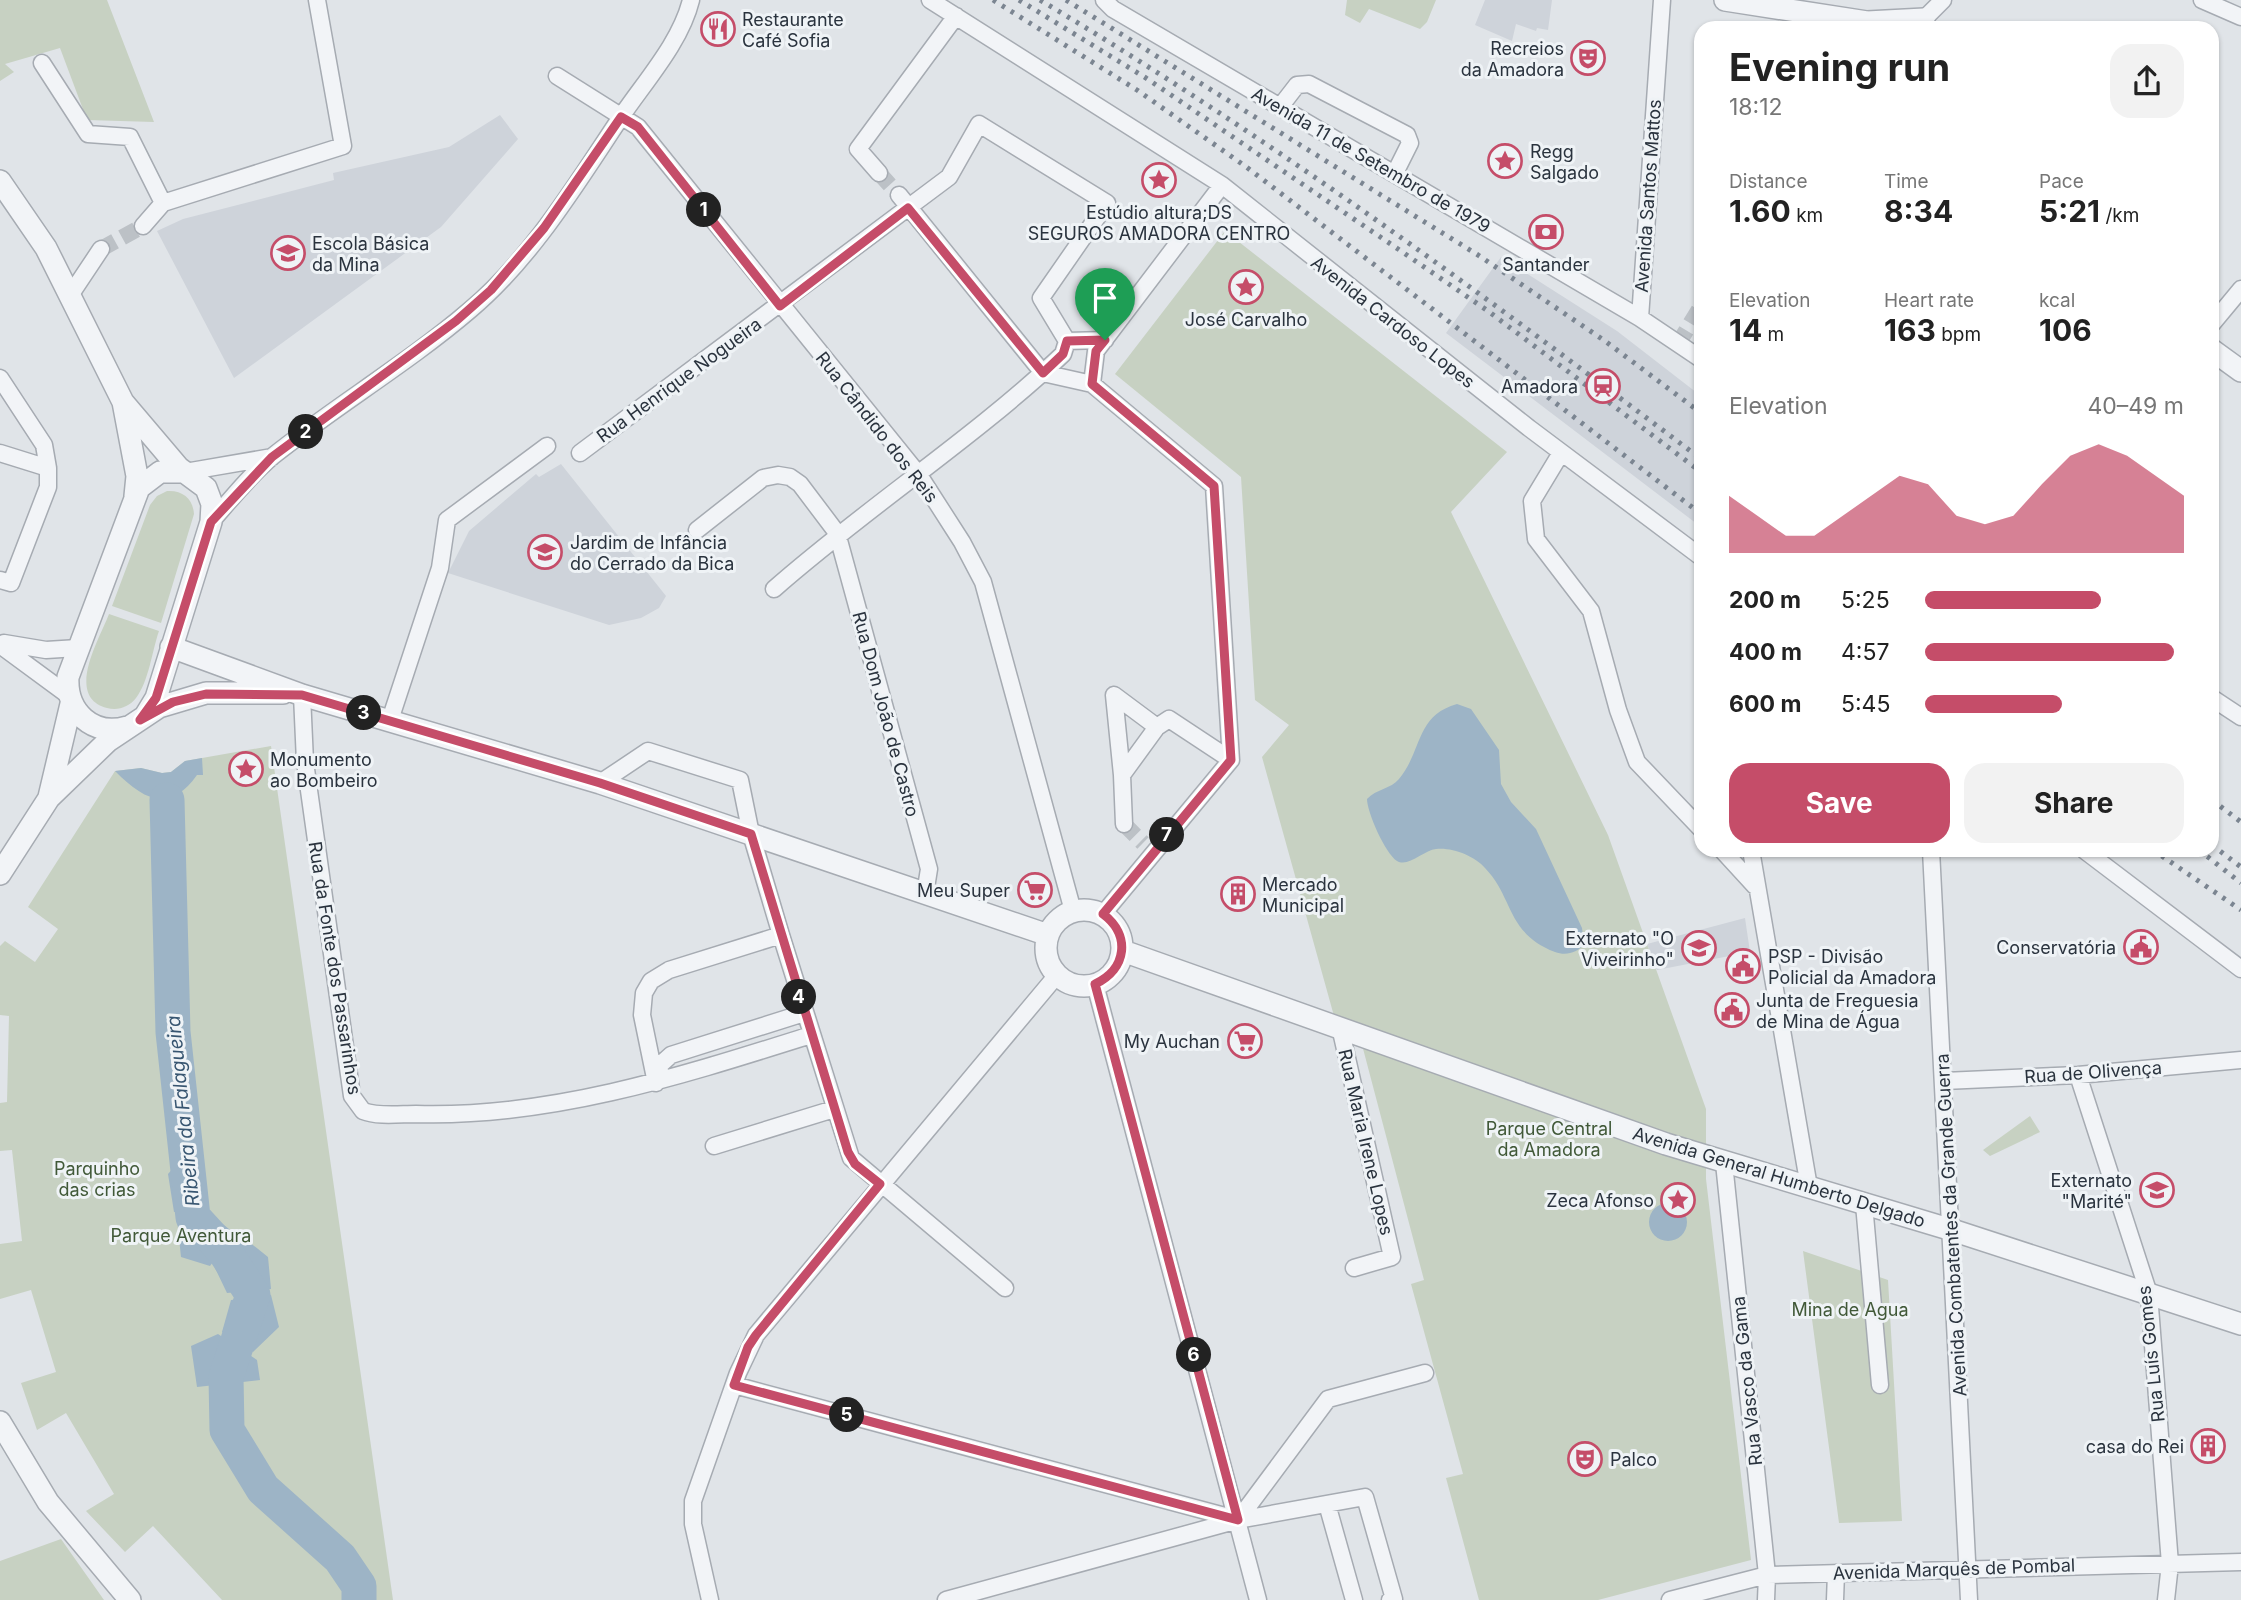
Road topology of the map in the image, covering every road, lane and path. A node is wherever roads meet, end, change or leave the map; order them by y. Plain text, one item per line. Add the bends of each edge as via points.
1 (317, 0) edge
2 (691, 0) edge
3 (930, 0) edge
4 (1104, 0) edge
5 (1662, 0) edge
6 (1724, 0) edge
7 (1944, 0) edge
8 (2202, 0) edge
9 (1769, 3) edge
10 (956, 16) junction
11 (1924, 16) edge
12 (2241, 17) edge
13 (1862, 21) edge
14 (1876, 21) edge
15 (42, 63) dead end
16 (557, 76) dead end
17 (1280, 107) junction
18 (621, 117) junction
19 (879, 173) tunnel mouth
20 (1395, 173) junction
21 (0, 181) edge
22 (1222, 185) junction
23 (903, 202) junction
24 (163, 203) junction
25 (142, 226) tunnel mouth
26 (101, 249) tunnel mouth
27 (2241, 289) edge
28 (71, 294) junction
29 (780, 306) junction
30 (2219, 316) edge
31 (1640, 318) junction
32 (1105, 340) junction
33 (1067, 341) junction
34 (1694, 354) edge
35 (2219, 355) edge
36 (2241, 371) edge
37 (1043, 373) junction
38 (0, 378) edge
39 (1092, 384) junction
40 (123, 402) junction
41 (547, 446) dead end
42 (0, 453) edge
43 (580, 453) dead end
44 (1561, 453) junction
45 (272, 457) junction
46 (48, 468) junction
47 (186, 472) junction
48 (919, 475) junction
49 (135, 496) junction
50 (211, 522) junction
51 (697, 530) dead end
52 (837, 533) junction
53 (1694, 553) edge
54 (0, 580) edge
55 (774, 589) dead end
56 (0, 644) edge
57 (171, 647) junction
58 (78, 648) junction
59 (302, 695) junction
60 (70, 700) junction
61 (2219, 703) edge
62 (2241, 717) edge
63 (390, 720) junction
64 (136, 722) junction
65 (1157, 727) junction
66 (1231, 760) junction
67 (1122, 775) junction
68 (600, 783) junction
69 (49, 798) junction
70 (1694, 822) edge
71 (1124, 824) tunnel mouth
72 (751, 834) junction
73 (1728, 857) edge
74 (1752, 857) edge
75 (1931, 857) edge
76 (2093, 857) edge
77 (0, 874) edge
78 (1755, 886) junction
79 (925, 894) junction
80 (1073, 911) junction
81 (1103, 914) junction
82 (780, 935) junction
83 (1048, 935) junction
84 (1123, 951) junction
85 (2241, 969) edge
86 (1057, 975) junction
87 (1095, 984) junction
88 (804, 1013) junction
89 (1340, 1027) junction
90 (811, 1035) junction
91 (2241, 1060) edge
92 (2078, 1075) junction
93 (1944, 1081) junction
94 (656, 1083) junction
95 (834, 1109) junction
96 (714, 1146) dead end
97 (1724, 1163) junction
98 (880, 1184) junction
99 (1809, 1187) junction
100 (1864, 1204) junction
101 (1952, 1230) junction
102 (1354, 1268) dead end
103 (1005, 1288) dead end
104 (2149, 1294) junction
105 (2241, 1324) edge
106 (1425, 1373) dead end
107 (734, 1385) junction
108 (1880, 1385) dead end
109 (0, 1422) edge
110 (1327, 1504) junction
111 (1238, 1520) junction
112 (2241, 1562) edge
113 (2170, 1564) junction
114 (1967, 1568) junction
115 (1836, 1573) junction
116 (1767, 1575) junction
117 (130, 1600) edge
118 (710, 1600) edge
119 (946, 1600) edge
120 (1258, 1600) edge
121 (1354, 1600) edge
122 (1390, 1600) edge
123 (1670, 1600) edge
124 (1766, 1600) edge
125 (1835, 1600) edge
126 (1969, 1600) edge
127 (2166, 1600) edge

1 - 24 street via 343,146
2 - 18 street via 672,41
3 - 10 street, Avenida Cardoso Lopes
4 - 17 street, Avenida 11 de Setembro de 1979
5 - 31 street, Avenida Santos Mattos
6 - 9 street
7 - 11 street
8 - 12 street
9 - 13 street
10 - 19 street via 858,149
10 - 22 street, Avenida Cardoso Lopes
11 - 14 street
15 - 24 street via 88,134 130,137
16 - 18 street, Rua Cândido dos Reis
17 - 20 street, Avenida 11 de Setembro de 1979
17 - 20 street via 1297,85 1309,84 1407,135 1410,144
18 - 29 street, Rua Cândido dos Reis via 638,127
18 - 45 street via 544,228 477,303
20 - 31 street, Avenida 11 de Setembro de 1979
21 - 28 street
22 - 32 street
22 - 44 street, Avenida Cardoso Lopes
23 - 29 street, Rua Henrique Nogueira
23 - 33 street, Rua Henrique Nogueira via 949,177 979,124 1107,203 1041,298
23 - 37 street
24 - 25 street
26 - 28 street
27 - 30 street
28 - 40 street
29 - 43 street, Rua Henrique Nogueira
29 - 48 street, Rua Cândido dos Reis
31 - 34 street, Avenida Santos Mattos
32 - 33 street
32 - 39 street via 1096,351
33 - 37 street via 1063,354
35 - 36 street
37 - 39 street
37 - 48 street
38 - 46 street via 44,446
39 - 66 street via 1214,486
40 - 47 street
40 - 49 street via 136,476
41 - 63 street via 447,520 440,568
42 - 46 street
44 - 53 street, Avenida Cardoso Lopes
44 - 70 street via 1532,501 1535,539 1591,611 1637,762
45 - 47 street
45 - 50 street
46 - 54 street via 48,486 11,583
47 - 49 street via 168,470 152,476
47 - 50 street via 200,481 210,496
48 - 52 street
48 - 80 street, Rua Cândido dos Reis via 983,582
49 - 58 street
50 - 57 street
51 - 52 street via 763,478 778,475 800,484
52 - 55 street
52 - 79 street, Rua Dom João de Castro via 929,869
56 - 58 street via 46,650
56 - 60 street
57 - 59 street
57 - 64 street via 156,698
58 - 60 street via 68,677
59 - 63 street
59 - 64 street via 206,694 173,702
59 - 94 street, Rua da Fonte dos Passarinhos via 304,762 352,1096 357,1105 369,1113 467,1116
60 - 64 street via 82,718 97,727 116,730
60 - 69 street
61 - 62 street
63 - 68 street
64 - 69 street via 108,741
65 - 66 street via 1169,719
65 - 67 street
65 - 67 street via 1114,695
66 - 81 street via 1148,847
67 - 71 street
68 - 72 street
68 - 72 street via 648,751 740,780
69 - 77 street
72 - 79 street
72 - 82 street
73 - 78 street
74 - 78 street
75 - 93 street, Avenida Combatentes da Grande Guerra
76 - 85 street
78 - 99 street
79 - 83 street
80 - 81 street
80 - 83 street
81 - 84 street via 1118,929
82 - 88 street
82 - 94 street via 669,970 650,981 642,1015
83 - 86 street via 1047,956
84 - 87 street via 1114,972
84 - 89 street, Avenida General Humberto Delgado
86 - 87 street via 1075,985
86 - 98 street
87 - 111 street
88 - 90 street
88 - 94 street via 671,1055 661,1063
89 - 97 street, Avenida General Humberto Delgado
89 - 102 street, Rua Maria Irene Lopes via 1392,1257
90 - 94 street, Rua da Fonte dos Passarinhos
90 - 95 street
91 - 92 street, Rua de Olivença
92 - 93 street, Rua de Olivença
92 - 104 street, Rua Luís Gomes
93 - 101 street, Avenida Combatentes da Grande Guerra
95 - 96 street
95 - 98 street via 851,1158
97 - 99 street, Avenida General Humberto Delgado
97 - 116 street, Rua Vasco da Gama
98 - 103 street
98 - 107 street via 756,1335
99 - 100 street, Avenida General Humberto Delgado
100 - 101 street, Avenida General Humberto Delgado
100 - 108 street
101 - 104 street, Avenida General Humberto Delgado
101 - 114 street, Avenida Combatentes da Grande Guerra
104 - 105 street, Avenida General Humberto Delgado
104 - 113 street, Rua Luís Gomes
106 - 111 street via 1328,1399
107 - 111 street
107 - 118 street via 693,1501 693,1524
109 - 117 street via 48,1502
110 - 111 street
110 - 121 street
110 - 122 street via 1365,1497 1394,1599
111 - 119 street
111 - 120 street
112 - 113 street, Avenida Marquês de Pombal
113 - 114 street, Avenida Marquês de Pombal
113 - 127 street, Rua Luís Gomes
114 - 115 street, Avenida Marquês de Pombal
114 - 126 street, Avenida Combatentes da Grande Guerra
115 - 116 street, Avenida Marquês de Pombal
115 - 125 street
116 - 123 street, Avenida Marquês de Pombal
116 - 124 street, Rua Vasco da Gama

